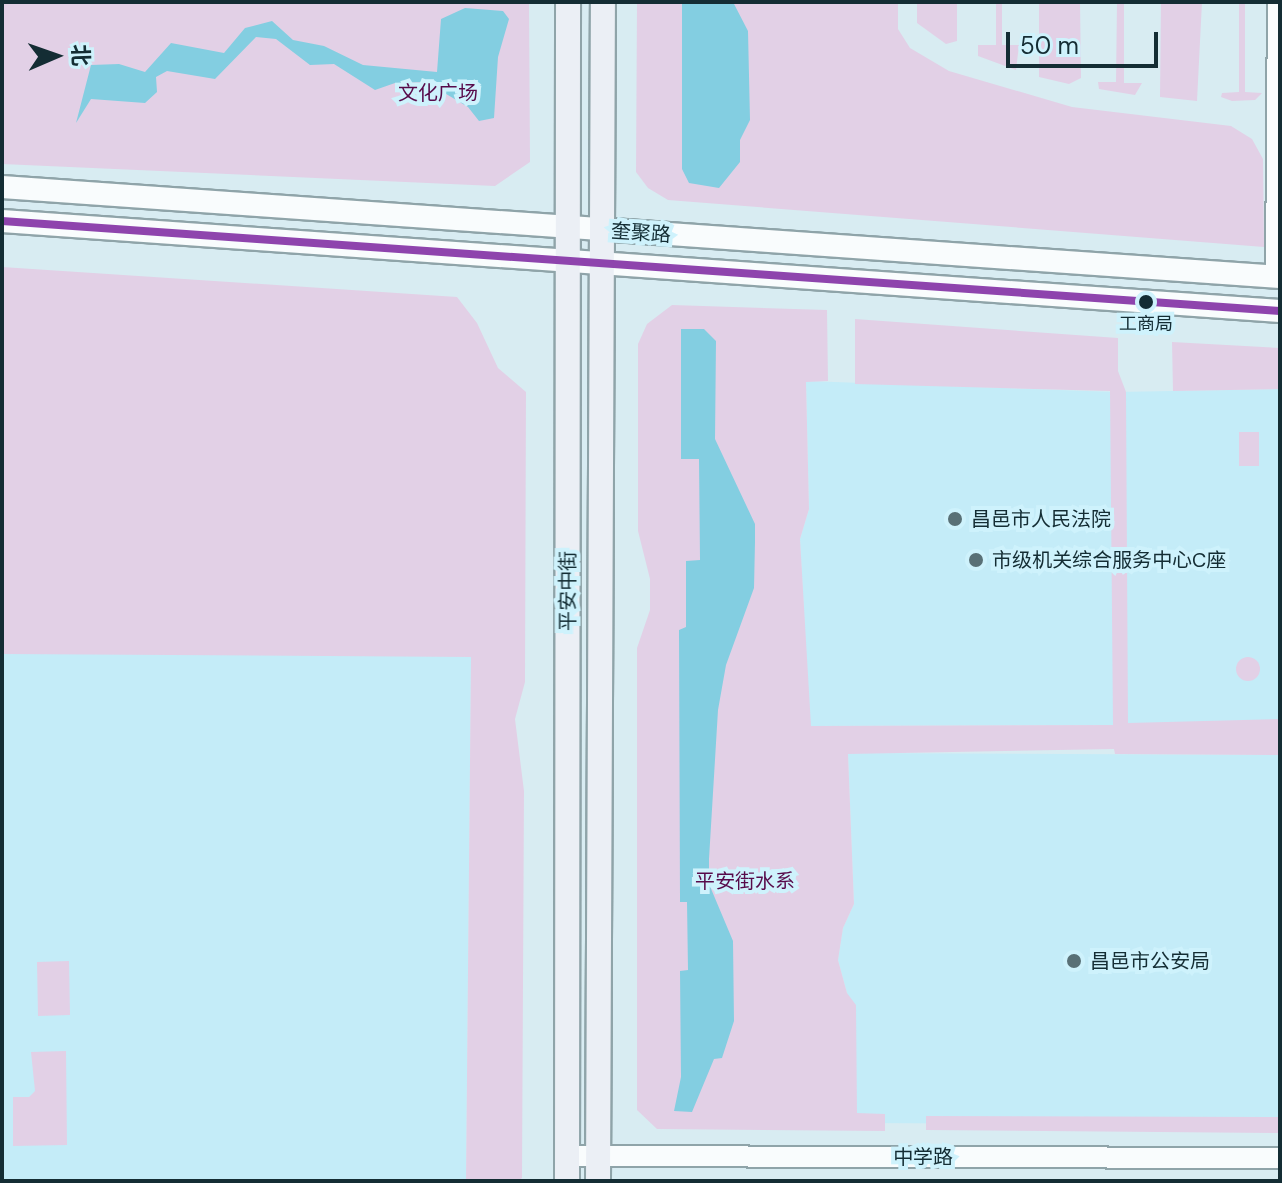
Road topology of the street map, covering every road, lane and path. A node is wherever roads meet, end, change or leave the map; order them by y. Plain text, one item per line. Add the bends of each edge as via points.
1 (568, 2) edge
2 (603, 2) edge
3 (1276, 2) edge
4 (2, 187) edge
5 (2, 221) edge
6 (567, 228) junction
7 (602, 230) junction
8 (570, 260) junction
9 (603, 266) junction
10 (1277, 277) edge
11 (1280, 311) edge
12 (567, 1156) junction
13 (1280, 1158) edge
14 (598, 1170) edge
15 (567, 1181) edge

1 - 6 main road, 平安中街
2 - 7 main road, 平安中街
3 - 10 street
4 - 6 main road, 奎聚路
5 - 8 main road, 奎聚路
6 - 7 main road, 奎聚路
6 - 8 main road, 平安中街
7 - 9 main road, 平安中街
7 - 10 main road, 奎聚路
8 - 9 main road, 奎聚路
8 - 12 main road, 平安中街
9 - 11 main road, 奎聚路
9 - 14 main road, 平安中街
12 - 14 street, 中学路
12 - 15 main road, 平安中街
13 - 14 street, 中学路

